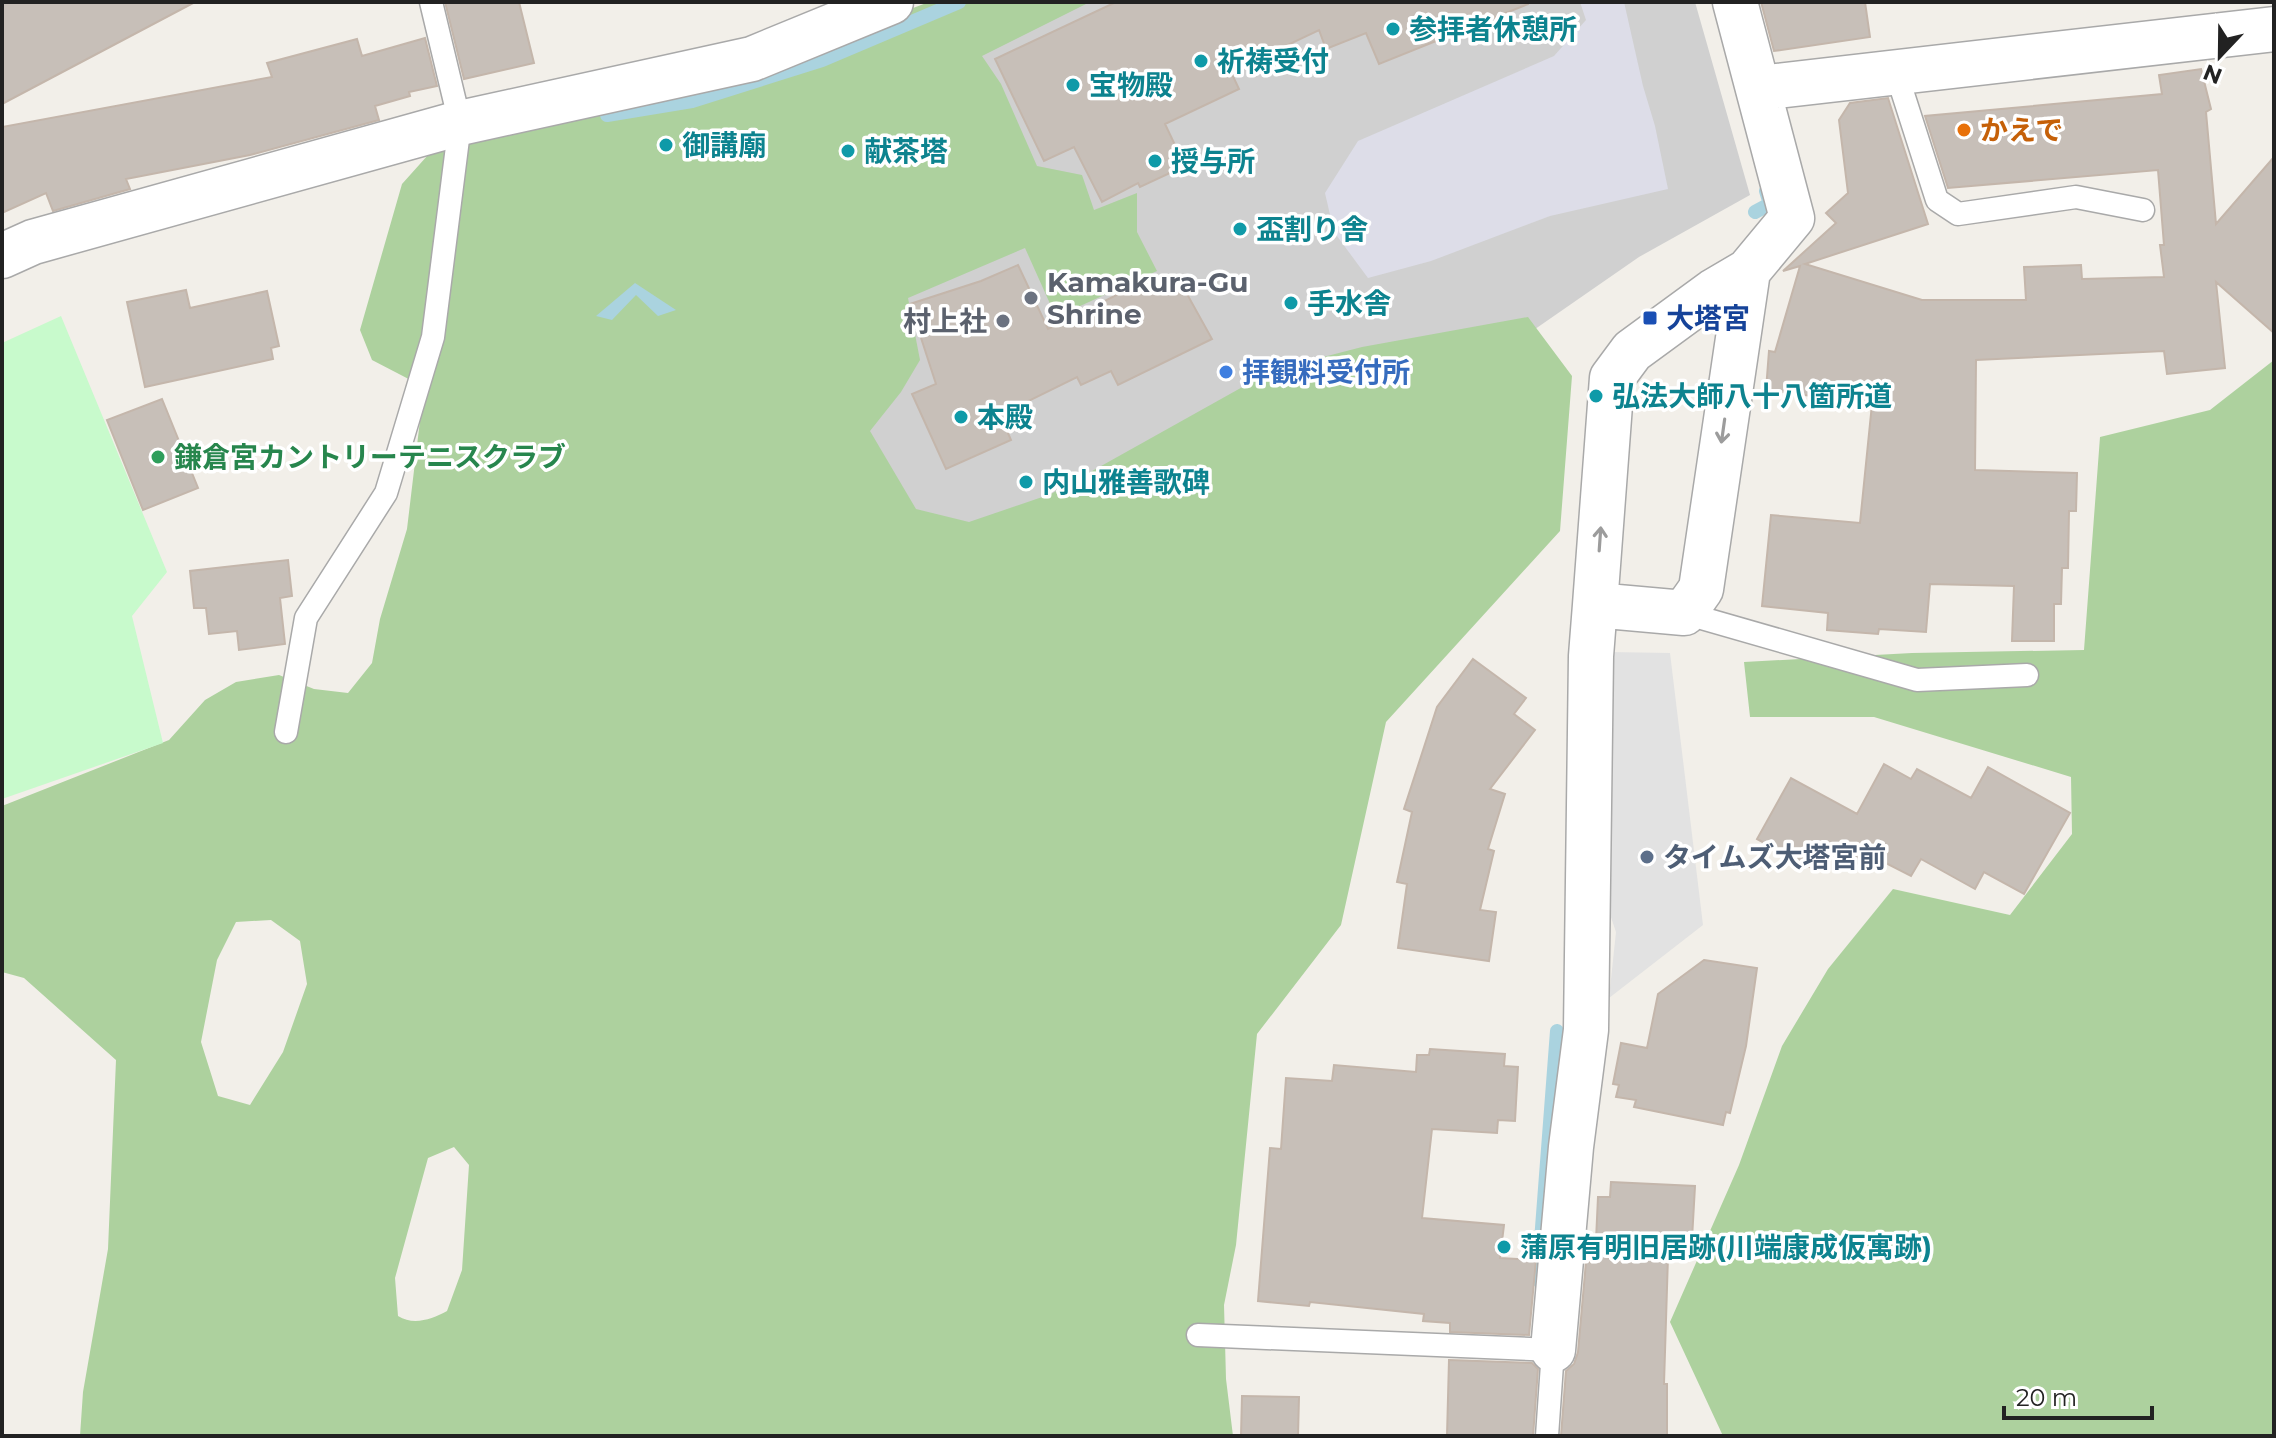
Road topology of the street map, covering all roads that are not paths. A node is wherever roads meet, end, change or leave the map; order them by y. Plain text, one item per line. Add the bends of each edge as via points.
1 (431, 2) edge
2 (891, 2) edge
3 (1735, 2) edge
4 (2274, 29) edge
5 (1896, 72) junction
6 (1759, 88) junction
7 (460, 123) junction
8 (2143, 210) dead end
9 (2, 256) edge
10 (1748, 271) junction
11 (1595, 605) junction
12 (1684, 613) junction
13 (2027, 675) dead end
14 (286, 732) dead end
15 (1198, 1335) dead end
16 (1553, 1350) junction
17 (1547, 1436) edge

1 - 7 lane
2 - 7 street via 752,59
3 - 6 street
4 - 5 street
5 - 6 street
5 - 8 lane via 1937,200 1958,214 2076,197
6 - 10 street via 1792,218
7 - 9 street via 33,242
7 - 14 lane via 433,337 386,493 306,618
11 -> 10 street via 1612,378 1632,351
10 -> 12 street via 1701,589
11 - 12 street
11 - 16 street via 1586,1030
12 - 13 lane via 1917,680
15 - 16 lane
16 - 17 lane

